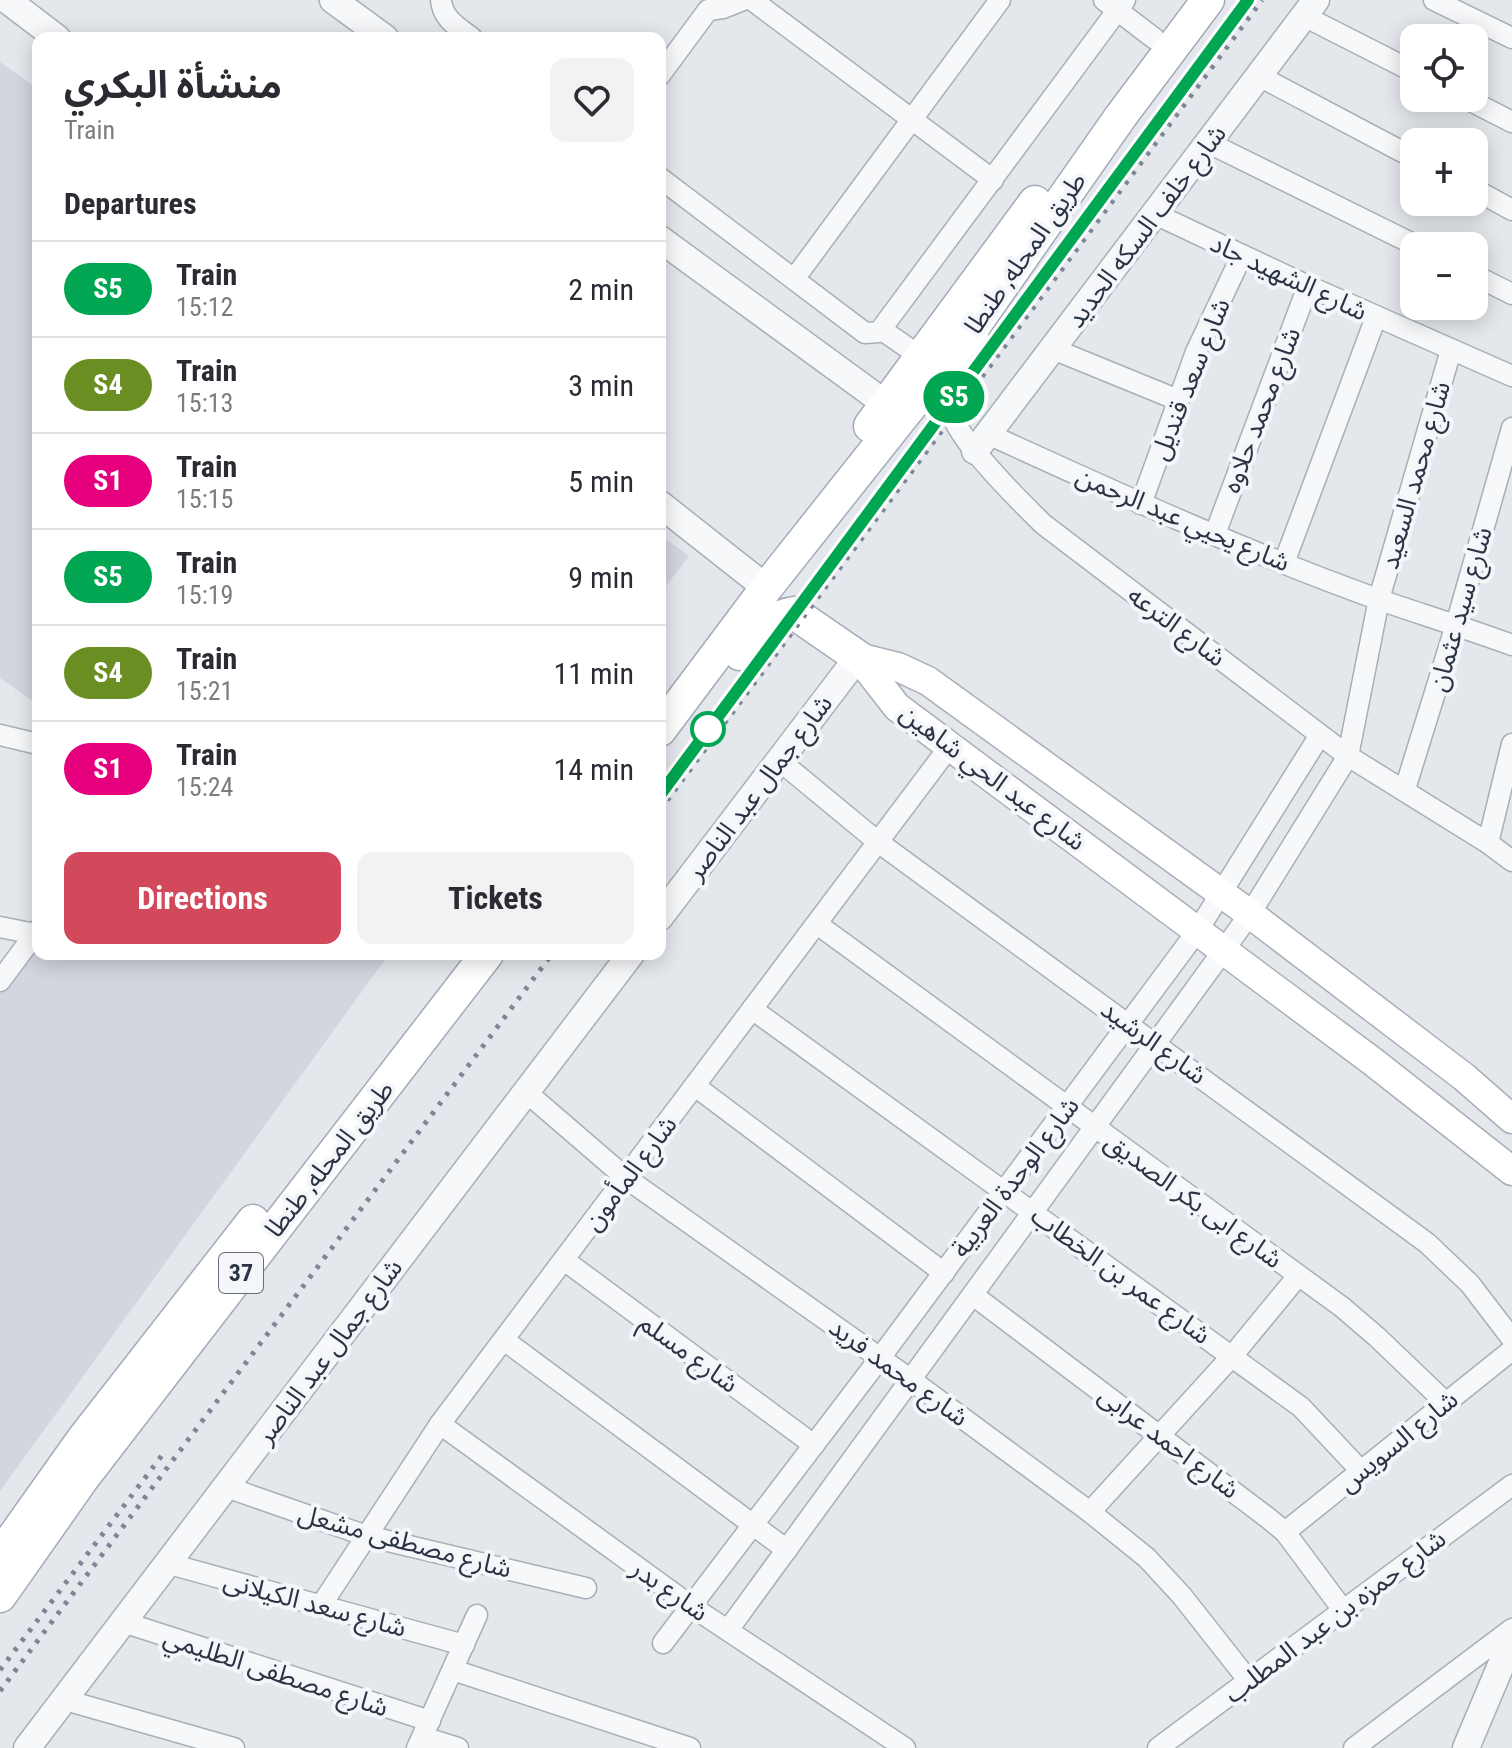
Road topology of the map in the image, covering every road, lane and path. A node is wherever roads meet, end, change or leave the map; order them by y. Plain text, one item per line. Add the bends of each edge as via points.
1 (7, 0) edge
2 (333, 0) edge
3 (441, 0) edge
4 (743, 0) edge
5 (752, 0) edge
6 (1000, 0) edge
7 (1184, 0) edge
8 (1208, 0) edge
9 (1434, 0) edge
10 (1115, 3) edge
11 (708, 5) edge
12 (1310, 8) edge
13 (49, 32) edge
14 (377, 32) edge
15 (464, 32) edge
16 (1512, 38) edge
17 (1155, 39) junction
18 (1400, 63) edge
19 (666, 66) edge
20 (1259, 76) junction
21 (1488, 110) edge
22 (912, 119) junction
23 (1512, 122) edge
24 (1209, 143) junction
25 (1400, 151) edge
26 (993, 180) junction
27 (666, 183) edge
28 (1488, 197) edge
29 (1512, 210) edge
30 (1155, 214) junction
31 (1400, 238) edge
32 (666, 243) edge
33 (1242, 255) junction
34 (794, 279) junction
35 (1488, 282) edge
36 (1308, 286) junction
37 (1512, 294) edge
38 (1376, 317) junction
39 (974, 326) junction
40 (882, 330) junction
41 (1053, 349) junction
42 (1451, 350) junction
43 (921, 357) junction
44 (1512, 376) edge
45 (1178, 400) junction
46 (886, 404) junction
47 (1512, 428) edge
48 (982, 443) junction
49 (1141, 504) junction
50 (666, 509) edge
51 (1215, 534) junction
52 (1284, 563) junction
53 (755, 579) junction
54 (1379, 599) junction
55 (1456, 625) junction
56 (1512, 645) edge
57 (858, 657) junction
58 (671, 700) edge
59 (0, 735) edge
60 (1320, 735) junction
61 (32, 743) edge
62 (1512, 744) edge
63 (950, 746) junction
64 (1348, 756) junction
65 (780, 761) junction
66 (1405, 789) junction
67 (878, 842) junction
68 (1488, 843) junction
69 (1512, 861) edge
70 (1223, 893) junction
71 (666, 909) edge
72 (1250, 914) junction
73 (817, 924) junction
74 (0, 927) edge
75 (1198, 930) junction
76 (32, 931) edge
77 (32, 937) edge
78 (1224, 950) junction
79 (457, 960) edge
80 (482, 960) edge
81 (626, 960) edge
82 (0, 981) edge
83 (752, 1009) junction
84 (1129, 1025) junction
85 (1156, 1044) junction
86 (695, 1086) junction
87 (525, 1091) junction
88 (1067, 1108) junction
89 (1512, 1119) edge
90 (1095, 1128) junction
91 (1512, 1171) edge
92 (626, 1178) junction
93 (1005, 1191) junction
94 (1033, 1212) junction
95 (564, 1260) junction
96 (944, 1273) junction
97 (1298, 1276) junction
98 (973, 1295) junction
99 (1512, 1339) edge
100 (504, 1340) junction
101 (1512, 1350) edge
102 (1233, 1355) junction
103 (880, 1358) junction
104 (911, 1380) junction
105 (1446, 1403) junction
106 (440, 1424) junction
107 (1161, 1435) junction
108 (814, 1445) junction
109 (1361, 1471) junction
110 (1512, 1485) edge
111 (226, 1487) junction
112 (1090, 1512) junction
113 (752, 1525) junction
114 (1285, 1532) junction
115 (367, 1536) junction
116 (3, 1547) edge
117 (787, 1550) junction
118 (166, 1563) junction
119 (586, 1588) dead end
120 (0, 1596) edge
121 (691, 1606) junction
122 (320, 1607) junction
123 (1343, 1610) junction
124 (477, 1615) dead end
125 (123, 1622) junction
126 (1512, 1629) edge
127 (728, 1630) junction
128 (1512, 1639) edge
129 (663, 1643) dead end
130 (464, 1645) junction
131 (453, 1670) junction
132 (1249, 1681) junction
133 (65, 1700) junction
134 (423, 1735) edge
135 (1471, 1746) edge
136 (27, 1748) edge
137 (234, 1748) edge
138 (458, 1748) edge
139 (690, 1748) edge
140 (905, 1748) edge
141 (1158, 1748) edge
142 (1354, 1748) edge

1 - 13 street
2 - 14 street
3 - 15 street via 450,21
4 - 11 street via 723,8
5 - 22 street
6 - 22 street
7 - 17 main road, طريق المحله, طنطا
8 - 39 main road, طريق المحله, طنطا
9 - 16 street
10 - 17 street
10 - 26 street
11 - 19 street
12 - 18 street
12 - 20 street, شارع خلف السكه الحديد
17 - 43 main road, طريق المحله, طنطا
20 - 24 street, شارع خلف السكه الحديد
20 - 25 street
21 - 23 street
22 - 26 street
22 - 34 street
24 - 30 street, شارع خلف السكه الحديد
24 - 31 street
26 - 40 street
27 - 34 street
28 - 29 street
30 - 33 street, شارع الشهيد جاد
30 - 41 street, شارع خلف السكه الحديد
32 - 46 street
33 - 36 street, شارع الشهيد جاد
33 - 45 street, شارع سعد قنديل
34 - 40 street via 865,333
35 - 37 street
36 - 38 street, شارع الشهيد جاد
36 - 51 street, شارع محمد حلاوه
38 - 42 street, شارع الشهيد جاد
38 - 52 street
39 - 48 street, شارع الترعه via 976,350 951,391 949,404 954,419
39 - 58 main road, طريق المحله, طنطا
40 - 43 street
41 - 45 street
41 - 48 street, شارع خلف السكه الحديد
42 - 44 street, شارع الشهيد جاد
42 - 54 street, شارع محمد السعيد
43 - 46 main road, طريق المحله, طنطا
45 - 49 street, شارع سعد قنديل
46 - 53 main road, طريق المحله, طنطا
47 - 55 street, شارع سيد عثمان
48 - 49 street, شارع يحيي عبد الرحمن
48 - 60 street, شارع الترعه via 1004,486 1043,524
49 - 51 street, شارع يحيي عبد الرحمن
50 - 53 street
51 - 52 street, شارع يحيي عبد الرحمن
52 - 54 street, شارع يحيي عبد الرحمن
53 - 58 main road, طريق المحله, طنطا
54 - 55 street, شارع يحيي عبد الرحمن
54 - 64 street, شارع محمد السعيد
55 - 56 street, شارع يحيي عبد الرحمن
55 - 66 street, شارع سيد عثمان
57 - 58 main road via 794,613 782,615 767,624 703,698 691,703
57 - 63 main road, شارع عبد الحي شاهين via 897,707
57 - 65 street, شارع جمال عبد الناصر
57 - 70 main road, شارع عبد الحي شاهين via 928,681
59 - 61 street
60 - 64 street, شارع الترعه
60 - 70 street, شارع الوحدة العربية
62 - 68 street
63 - 67 street, شارع المأمون
63 - 75 main road, شارع عبد الحي شاهين
64 - 66 street, شارع الترعه
64 - 72 street, شارع الوحدة العربية
65 - 67 street, شارع الرشيد
65 - 71 street, شارع جمال عبد الناصر
66 - 68 street, شارع الترعه
67 - 73 street, شارع المأمون
67 - 84 street, شارع الرشيد
68 - 69 street, شارع الترعه
70 - 72 main road, شارع عبد الحي شاهين
70 - 75 street, شارع الوحدة العربية
72 - 78 street, شارع الوحدة العربية
72 - 89 main road, شارع عبد الحي شاهين
73 - 83 street, شارع المأمون
73 - 88 street, شارع ابى بكر الصديق
74 - 76 street
75 - 78 main road, شارع عبد الحي شاهين
75 - 84 street, شارع الوحدة العربية
77 - 82 street
78 - 85 street, شارع الوحدة العربية
78 - 91 main road, شارع عبد الحي شاهين
79 - 116 main road, طريق المحله, طنطا / 37
80 - 120 main road, طريق المحله, طنطا / 37 via 83,1478
81 - 87 street, شارع جمال عبد الناصر
83 - 86 street, شارع المأمون
83 - 93 street, شارع عمر بن الخطاب
84 - 85 street, شارع الرشيد
84 - 88 street, شارع الوحدة العربية
85 - 90 street, شارع الوحدة العربية
85 - 99 street, شارع الرشيد via 1427,1243 1470,1284
86 - 92 street, شارع المأمون
86 - 96 street
87 - 92 street, شارع محمد فريد
87 - 111 street, شارع جمال عبد الناصر
88 - 90 street, شارع ابى بكر الصديق
88 - 93 street, شارع الوحدة العربية
90 - 94 street, شارع الوحدة العربية
90 - 97 street, شارع ابى بكر الصديق
92 - 95 street, شارع المأمون
92 - 103 street, شارع محمد فريد
93 - 94 street, شارع عمر بن الخطاب
93 - 96 street, شارع الوحدة العربية
94 - 98 street, شارع الوحدة العربية
94 - 102 street, شارع عمر بن الخطاب
95 - 100 street, شارع المأمون
95 - 108 street, شارع مسلم
96 - 103 street, شارع الوحدة العربية
97 - 102 street
97 - 105 street, شارع ابى بكر الصديق via 1377,1337
98 - 104 street, شارع الوحدة العربية
98 - 107 street, شارع احمد عرابى
100 - 106 street, شارع المأمون
100 - 113 street
101 - 105 street, شارع السويس
102 - 107 street
102 - 109 street, شارع عمر بن الخطاب via 1301,1407
103 - 104 street, شارع محمد فريد
103 - 108 street, شارع الوحدة العربية
104 - 112 street, شارع محمد فريد
104 - 117 street, شارع الوحدة العربية
105 - 109 street, شارع السويس
106 - 115 street, شارع المأمون
106 - 121 street, شارع بدر
107 - 112 street
107 - 114 street, شارع احمد عرابى
108 - 113 street, شارع الوحدة العربية
109 - 114 street, شارع السويس
110 - 123 street, شارع حمزه بن عبد المطلب
111 - 115 street, شارع مصطفى مشعل
111 - 118 street, شارع جمال عبد الناصر
112 - 132 street, شارع محمد فريد via 1166,1576
113 - 117 street
113 - 121 street, شارع الوحدة العربية
114 - 123 street, شارع احمد عرابى
115 - 119 street, شارع مصطفى مشعل
115 - 122 street, شارع المأمون
117 - 127 street, شارع الوحدة العربية
118 - 122 street, شارع سعد الكيلانى
118 - 125 street, شارع جمال عبد الناصر
121 - 127 street, شارع بدر
121 - 129 street, شارع الوحدة العربية
122 - 130 street, شارع سعد الكيلانى
123 - 132 street, شارع حمزه بن عبد المطلب
124 - 130 street
125 - 133 street, شارع جمال عبد الناصر
125 - 134 street, شارع مصطفى الطليمي
126 - 142 street
127 - 140 street, شارع بدر
128 - 135 street
130 - 131 street
131 - 134 street
131 - 139 street
132 - 141 street, شارع حمزه بن عبد المطلب
133 - 136 street, شارع جمال عبد الناصر
133 - 137 street
134 - 138 street, شارع مصطفى الطليمي

